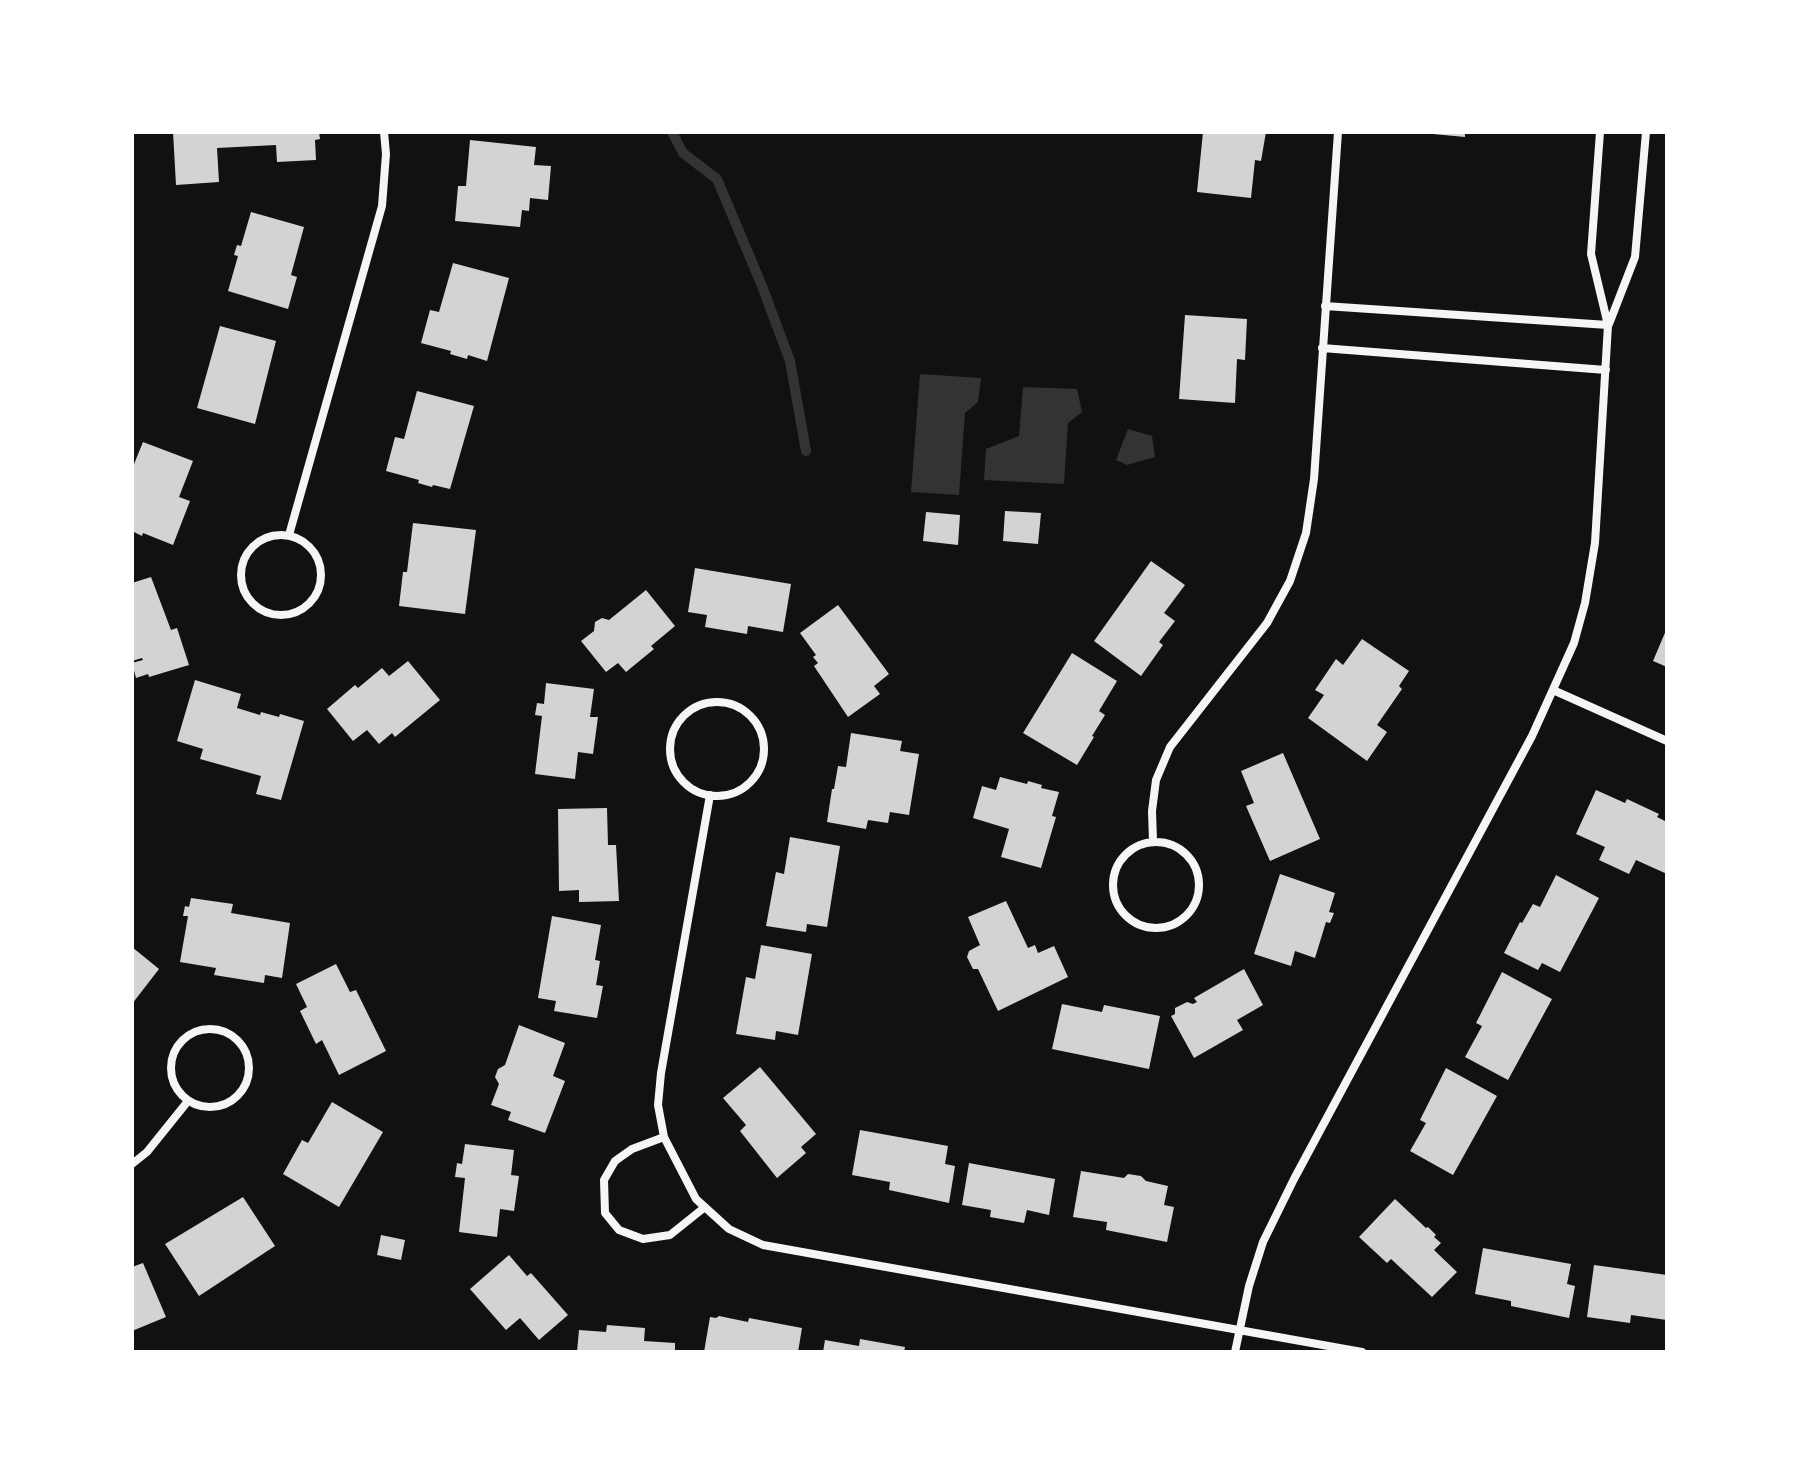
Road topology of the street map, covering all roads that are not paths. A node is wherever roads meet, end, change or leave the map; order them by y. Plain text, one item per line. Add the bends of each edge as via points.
1 (384, 132) edge
2 (1338, 132) edge
3 (1600, 132) edge
4 (1646, 132) edge
5 (1325, 306) junction
6 (1608, 325) junction
7 (1322, 348) junction
8 (1606, 370) junction
9 (289, 535) junction
10 (1553, 690) junction
11 (1667, 741) edge
12 (710, 795) junction
13 (1153, 841) junction
14 (188, 1101) junction
15 (664, 1137) junction
16 (132, 1164) edge
17 (705, 1207) junction
18 (1239, 1330) junction
19 (1235, 1352) edge
20 (1362, 1352) edge

1 - 9 street via 382,206
2 - 5 street
3 - 6 street via 1591,254
4 - 6 street via 1635,257
5 - 6 street
5 - 7 street
6 - 8 street
7 - 8 street
7 - 13 street via 1314,479 1306,533 1290,581 1267,623 1170,747 1156,780
8 - 10 street via 1595,543 1574,643
9 - 9 street via 263,538 244,558 242,584 247,596 268,613 294,613 306,607 320,585 319,559 301,539
10 - 11 street
10 - 18 street via 1263,1242
12 - 12 street via 742,789 762,764 761,732 752,718 724,703 708,703 682,716 670,742 670,757 684,783
12 - 15 street via 661,1073 658,1105
13 - 13 street via 1126,853 1112,880 1113,894 1129,920 1158,928 1185,918 1199,895 1200,882 1190,857 1167,842
14 - 14 street via 173,1081 171,1068 179,1045 188,1036 211,1029 235,1037 244,1047 250,1073 238,1097 214,1108
14 - 16 street
15 - 17 street
15 - 17 street via 615,1161 604,1180 605,1213 619,1230 643,1239 670,1235
17 - 18 street via 729,1229 763,1245
18 - 19 street
18 - 20 street

